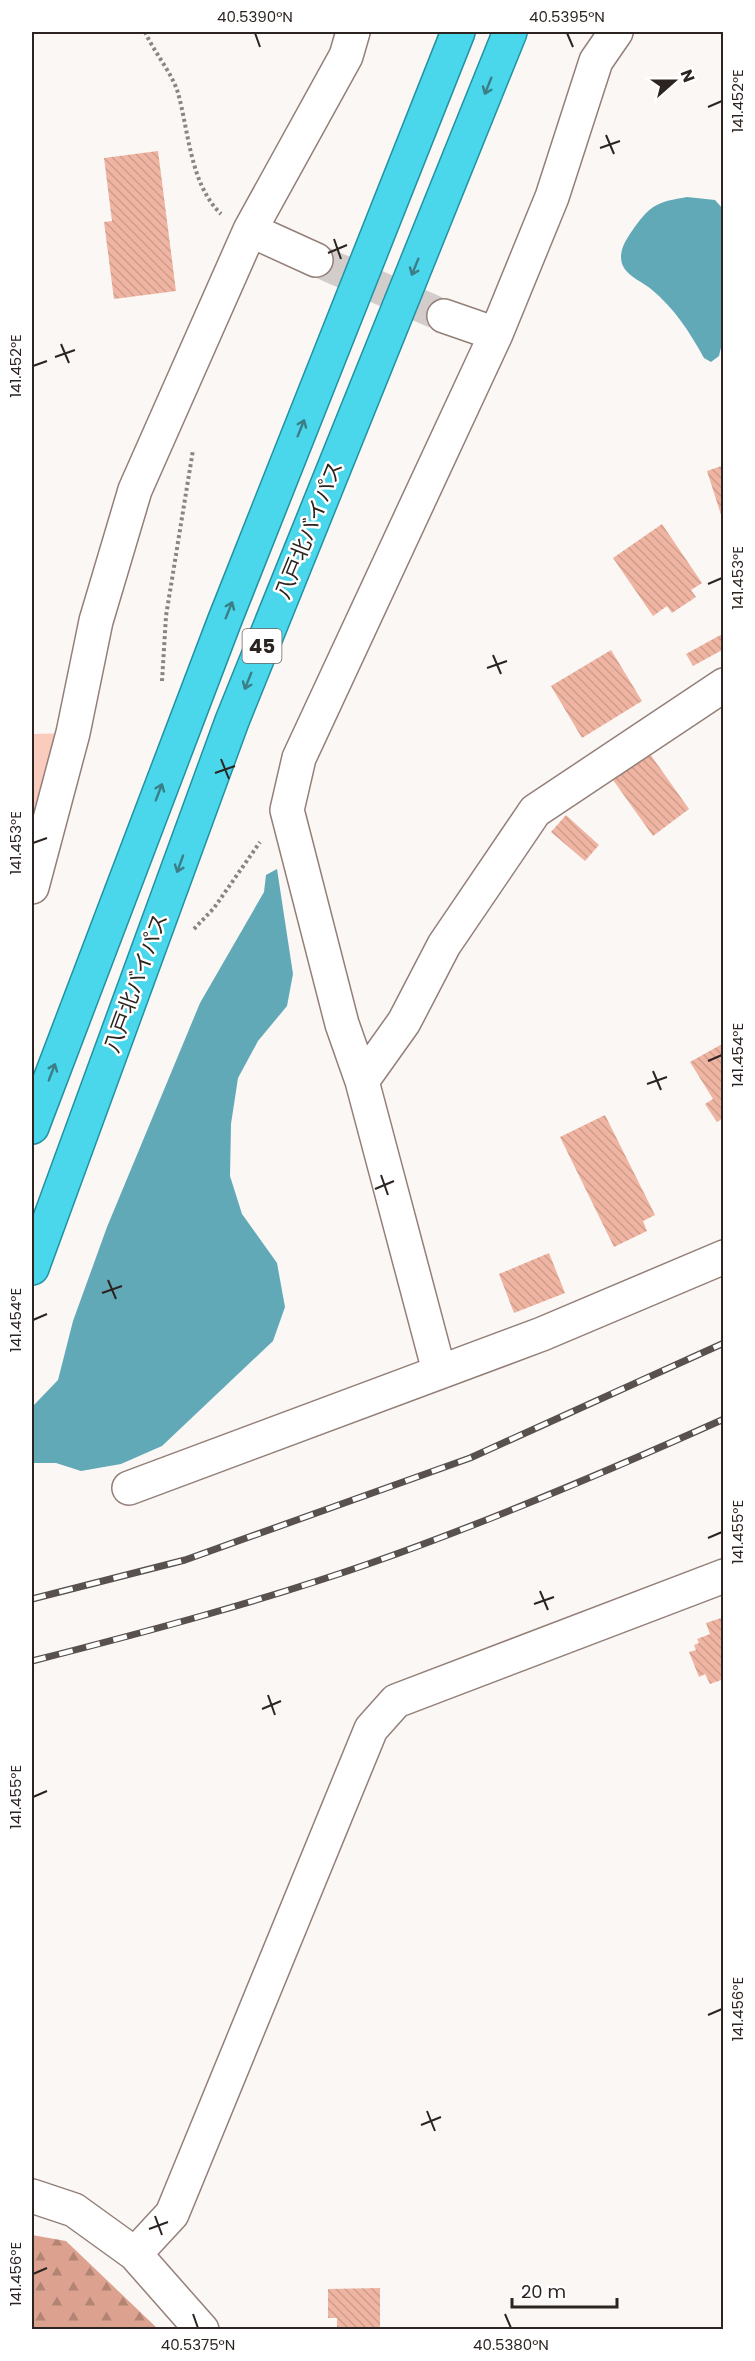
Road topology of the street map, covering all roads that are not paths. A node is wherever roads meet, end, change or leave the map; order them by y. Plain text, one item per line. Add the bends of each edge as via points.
1 (353, 32) edge
2 (458, 32) edge
3 (510, 32) edge
4 (616, 32) edge
5 (250, 230) junction
6 (316, 260) tunnel mouth
7 (444, 316) tunnel mouth
8 (496, 334) junction
9 (723, 685) edge
10 (32, 887) edge
11 (362, 1081) junction
12 (32, 1127) edge
13 (723, 1257) edge
14 (32, 1268) edge
15 (439, 1371) junction
16 (129, 1488) dead end
17 (723, 1576) edge
18 (32, 2196) edge
19 (135, 2254) junction
20 (202, 2330) edge

1 - 5 street via 346,56
12 -> 2 highway, 45 via 224,622
3 -> 14 highway, 八戸北バイパス / 45 via 232,721
4 - 8 street via 596,62 552,197
5 - 6 street
5 - 10 street via 135,490 96,621 73,733
7 - 8 street
8 - 11 street via 299,758 287,810 342,1024
9 - 11 street via 535,811 444,945 404,1022
11 - 15 street
13 - 15 street via 542,1334
15 - 16 street
17 - 19 street via 396,1701 371,1729 172,2214
18 - 19 street via 74,2210
19 - 20 street

